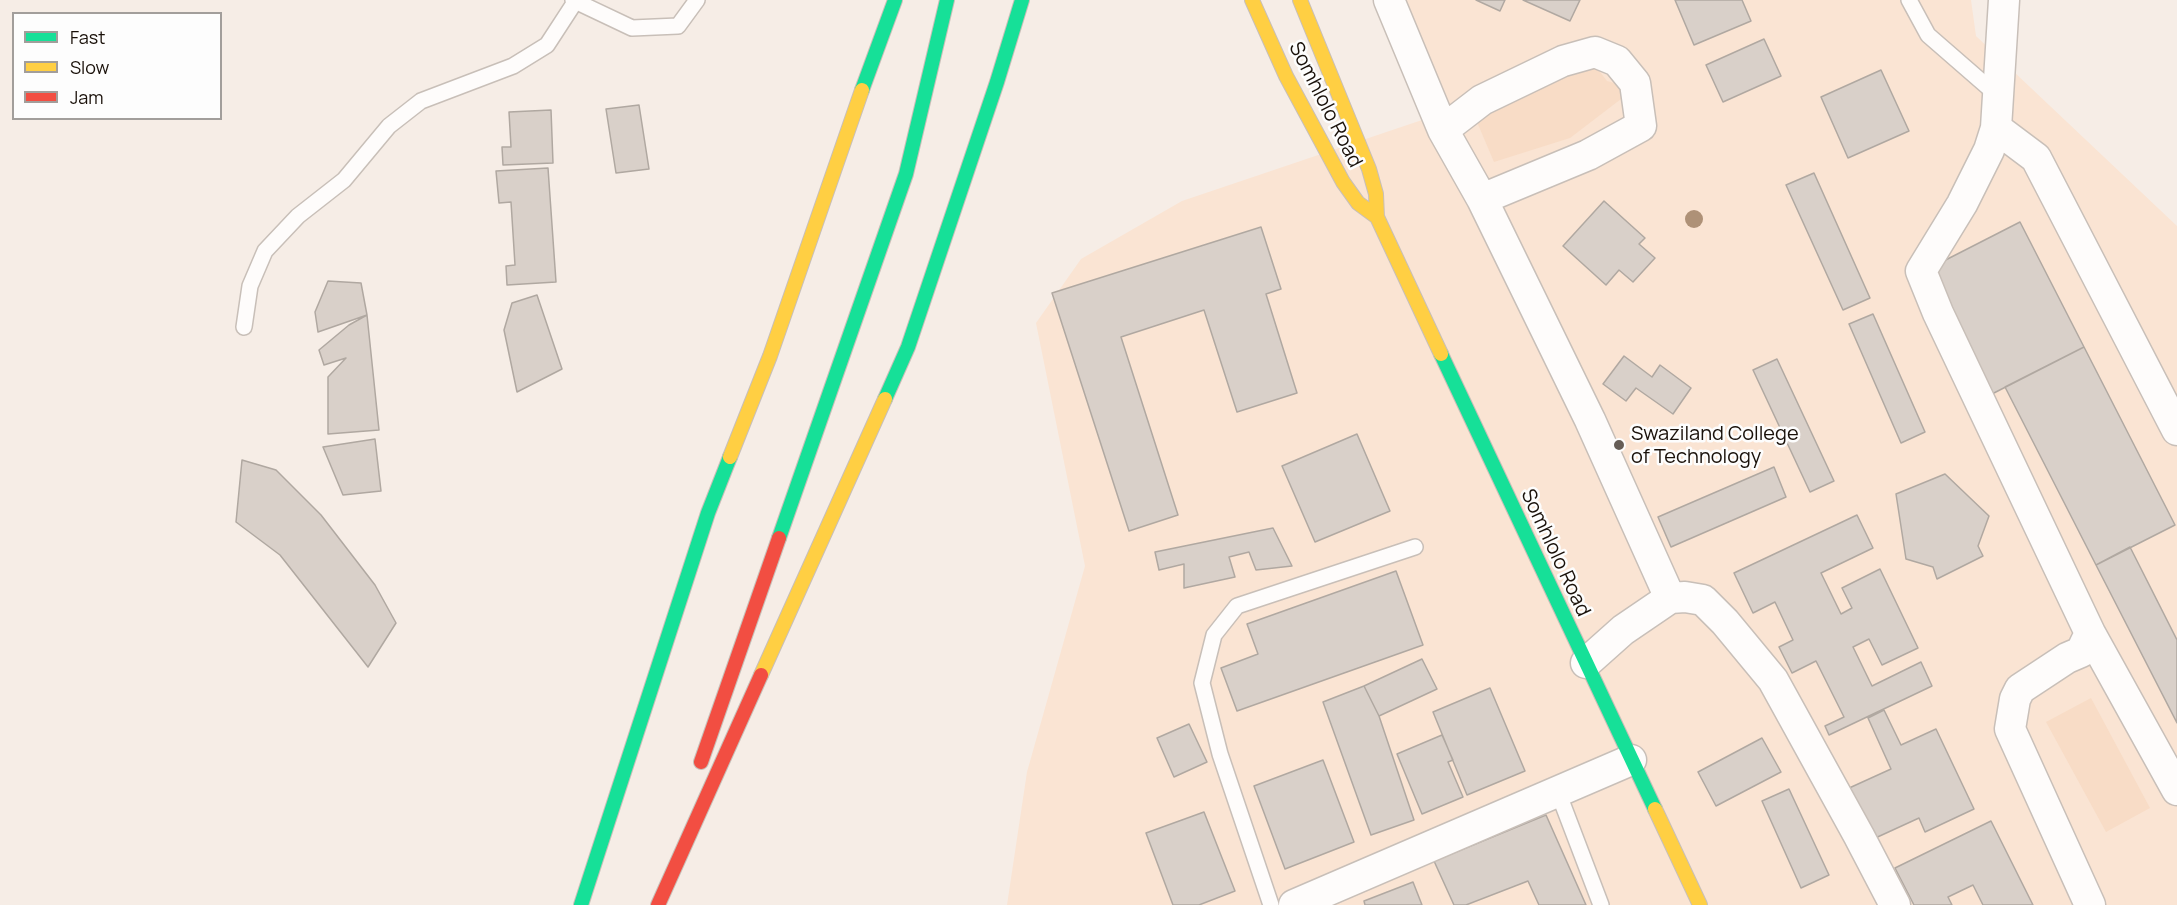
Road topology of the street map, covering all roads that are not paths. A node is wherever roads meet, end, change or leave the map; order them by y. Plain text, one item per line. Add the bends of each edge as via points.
1 (697, 0) edge
2 (883, 0) edge
3 (895, 0) edge
4 (948, 0) edge
5 (1022, 0) edge
6 (1252, 0) edge
7 (1300, 0) edge
8 (1389, 0) edge
9 (1909, 0) edge
10 (2004, 0) edge
11 (574, 1) edge
12 (883, 30) junction
13 (1997, 94) junction
14 (1996, 128) junction
15 (1443, 130) junction
16 (1482, 199) junction
17 (1377, 217) junction
18 (244, 327) dead end
19 (2177, 430) edge
20 (1415, 547) dead end
21 (1670, 598) junction
22 (2090, 633) junction
23 (1586, 663) junction
24 (1631, 760) junction
25 (697, 773) dead end
26 (2177, 790) edge
27 (1558, 792) junction
28 (677, 828) dead end
29 (581, 905) edge
30 (650, 905) edge
31 (658, 905) edge
32 (1271, 905) edge
33 (1294, 905) edge
34 (1601, 905) edge
35 (1700, 905) edge
36 (1894, 905) edge
37 (2090, 905) edge

1 - 11 lane via 678,26 632,28
2 - 12 main road
3 - 12 main road
4 - 25 main road via 906,174
5 - 31 main road via 908,347
6 - 17 main road, Somhlolo Road via 1286,76 1342,182 1358,203
7 - 17 main road, Somhlolo Road via 1369,169
8 - 15 street
9 - 13 lane via 1928,35
10 - 13 street
11 - 18 lane via 547,45 513,66 421,101 389,126 344,180 298,216 265,251 250,286
12 - 29 main road via 770,356 708,513
13 - 14 street
14 - 19 street via 2036,158
14 - 22 street via 1962,204 1920,271
15 - 16 street
15 - 16 street via 1482,100 1563,62 1595,52 1617,61 1635,83 1641,126 1588,155
16 - 21 street via 1590,420
17 - 23 main road, Somhlolo Road
20 - 32 lane via 1237,606 1214,635 1202,682 1220,754
21 - 23 street via 1623,630
21 - 36 street via 1703,600 1773,680
22 - 26 street
22 - 37 street via 2080,652 2020,689 2010,729
23 - 24 main road, Somhlolo Road
24 - 27 street
24 - 35 main road, Somhlolo Road
27 - 33 street
27 - 34 lane
28 - 30 main road

